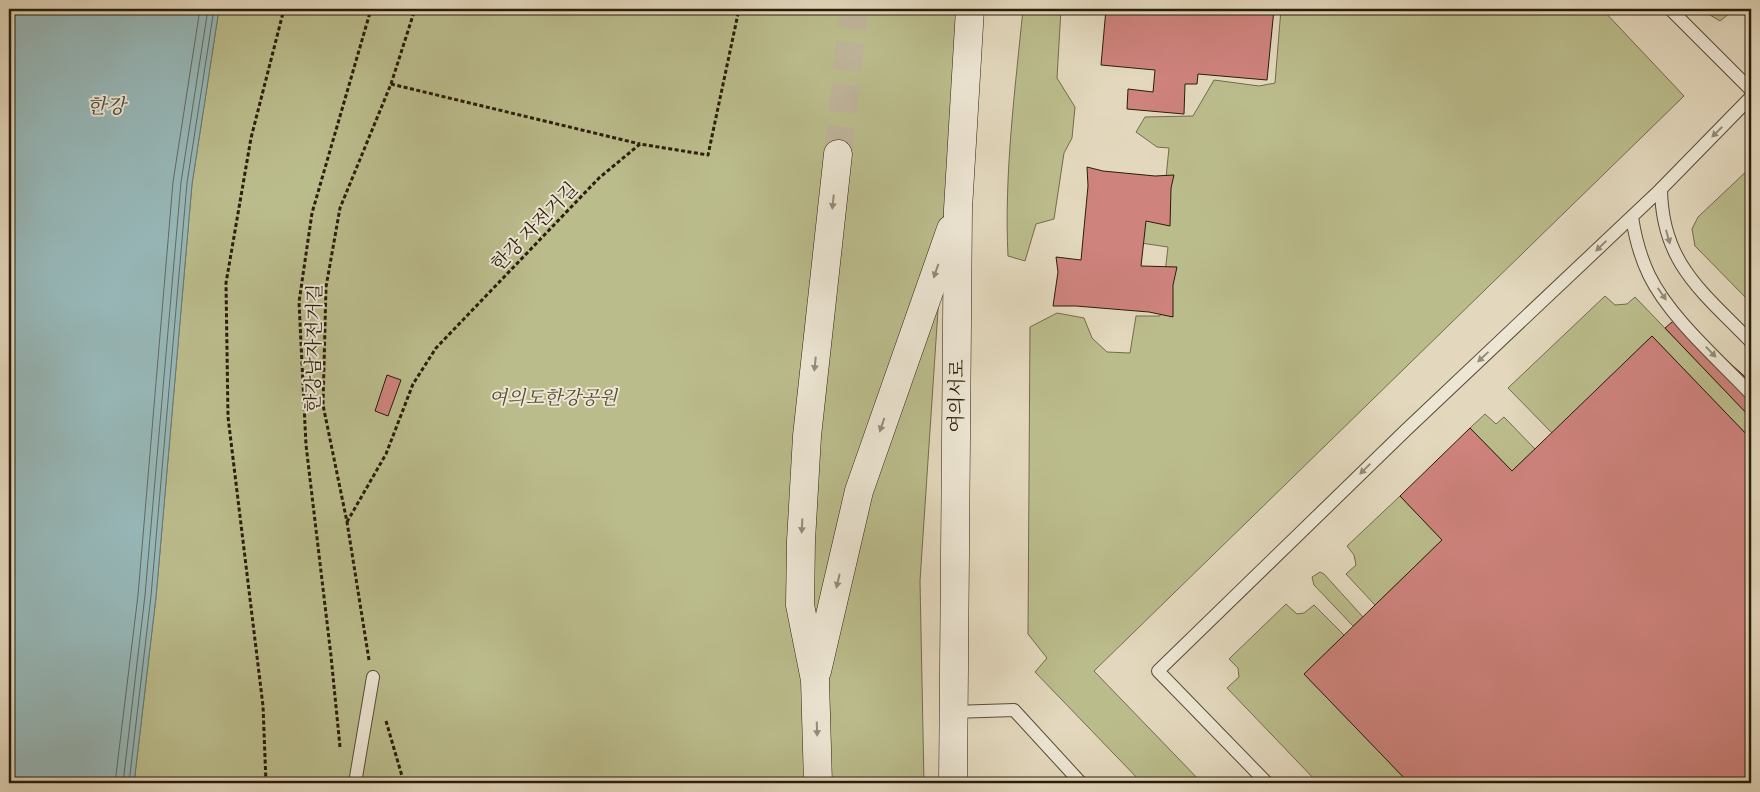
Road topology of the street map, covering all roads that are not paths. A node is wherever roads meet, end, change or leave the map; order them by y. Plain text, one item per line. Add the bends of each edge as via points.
1 (970, 9) edge
2 (1670, 9) edge
3 (1751, 90) edge
4 (1751, 97) edge
5 (838, 154) tunnel mouth
6 (1661, 189) junction
7 (958, 209) junction
8 (1632, 216) junction
9 (1751, 342) edge
10 (1751, 394) edge
11 (373, 676) road end
12 (815, 680) junction
13 (953, 712) junction
14 (355, 783) edge
15 (818, 783) edge
16 (953, 783) edge
17 (1082, 783) edge
18 (1267, 783) edge

1 - 7 main road, 여의서로
2 - 3 lane
4 -> 6 lane
5 -> 12 main road via 807,436 801,541 800,605
6 - 8 lane
6 -> 9 lane via 1661,214 1674,254 1687,274
7 -> 12 main road via 859,491
7 - 13 main road, 여의서로
8 -> 10 lane via 1636,241 1650,277 1678,317
8 -> 18 lane via 1158,671
11 - 14 lane
12 -> 15 main road
13 - 16 main road, 여의서로
13 - 17 lane via 1014,710

